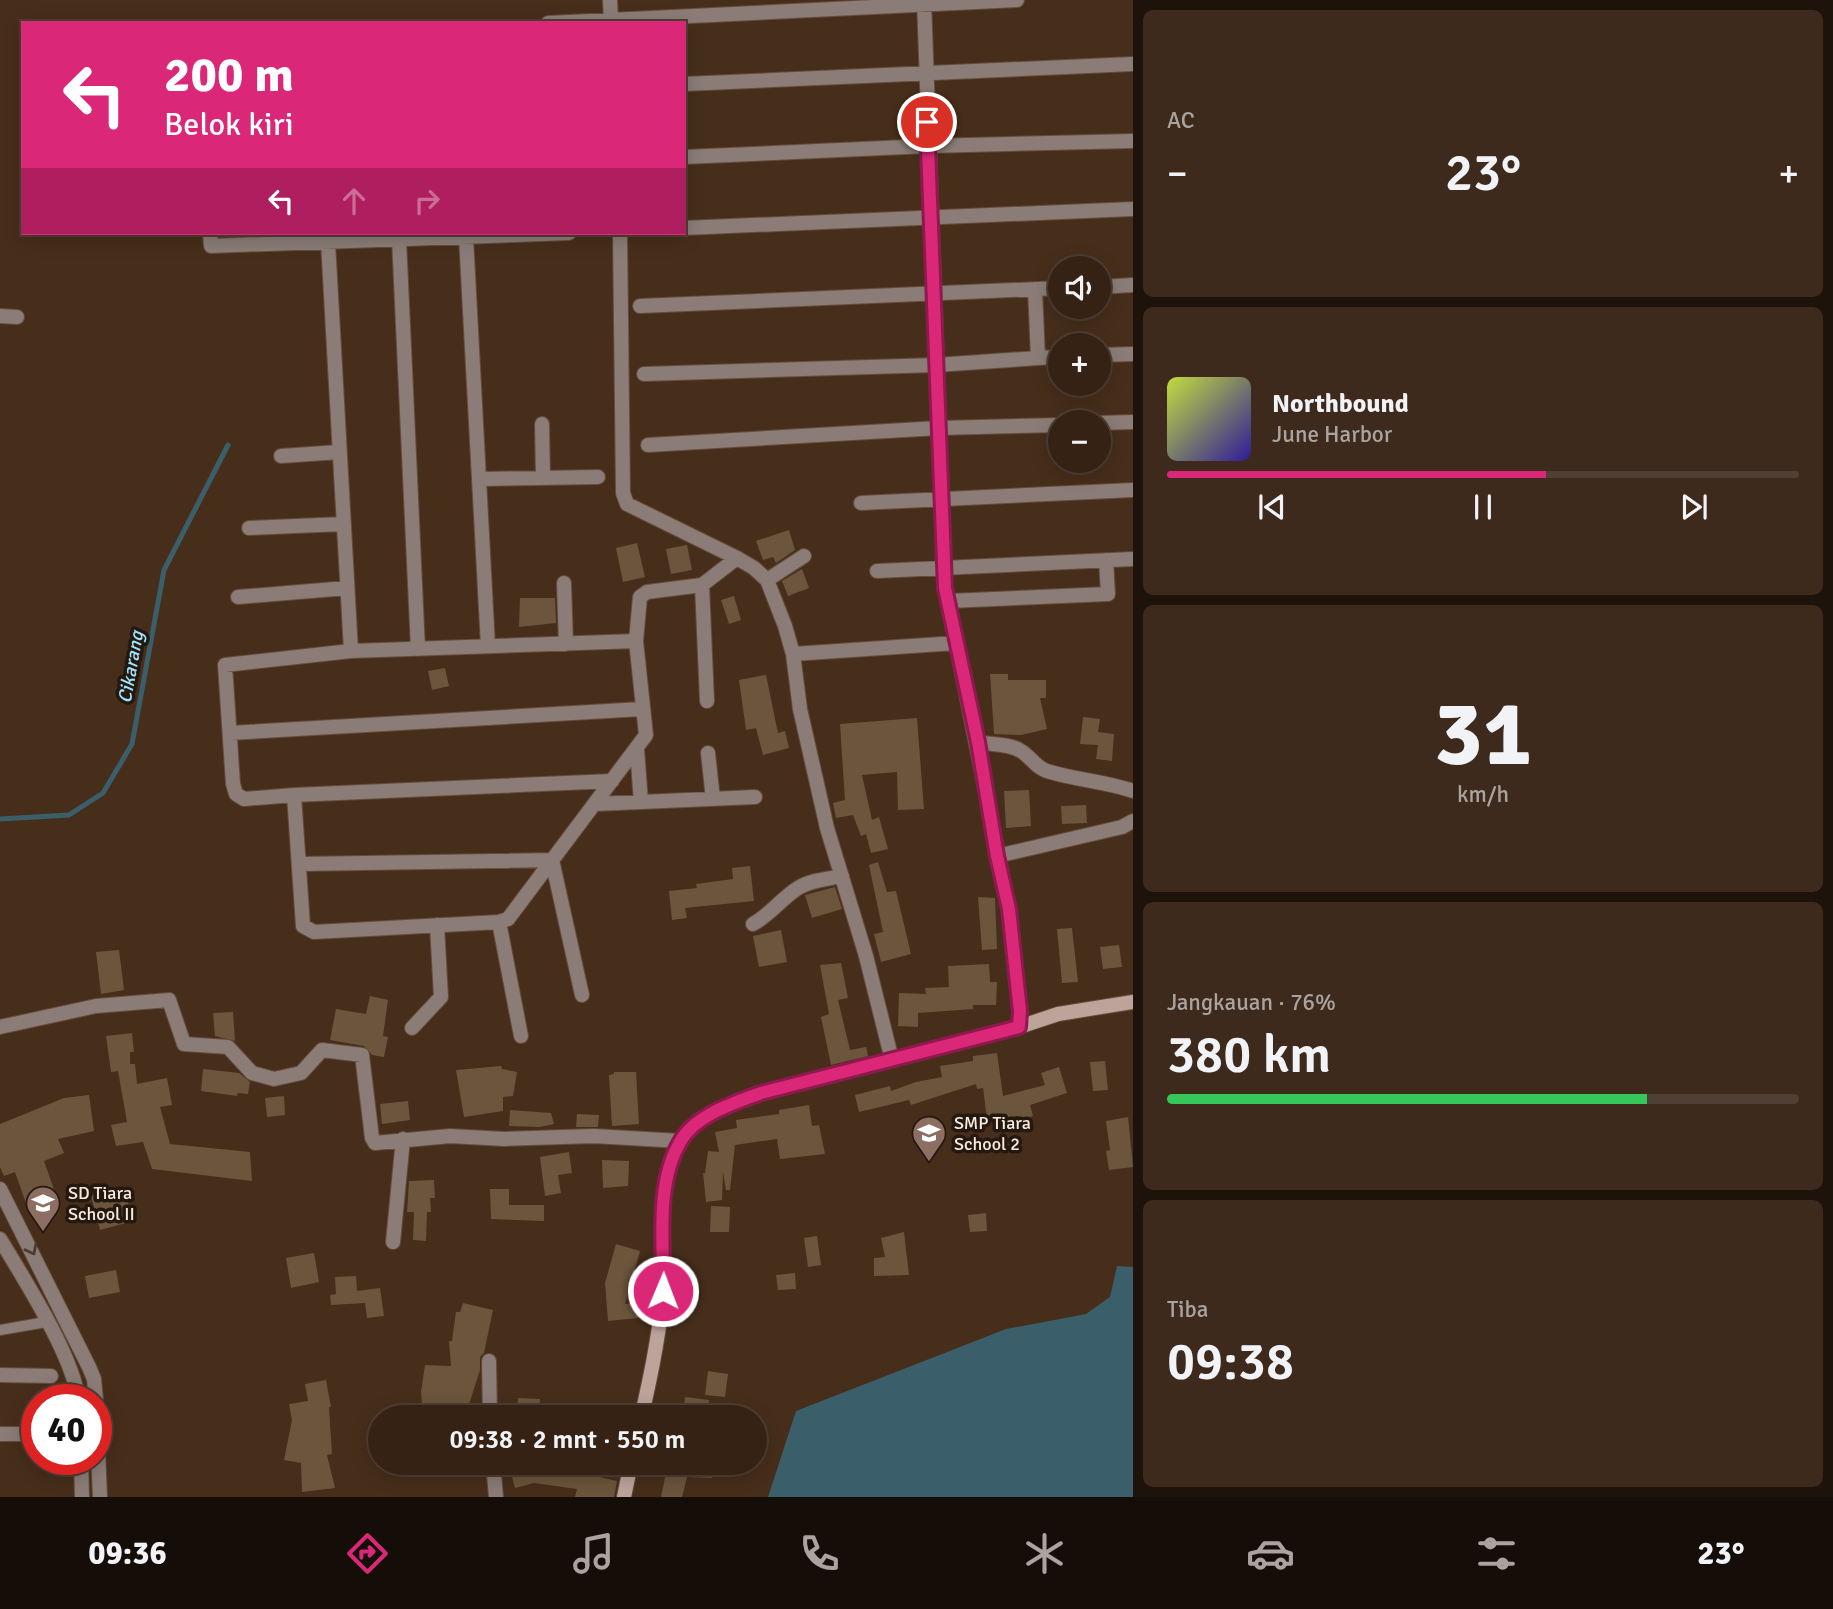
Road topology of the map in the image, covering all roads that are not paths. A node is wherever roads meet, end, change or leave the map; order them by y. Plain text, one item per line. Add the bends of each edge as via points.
1 (610, 0) edge
2 (1017, 0) edge
3 (924, 2) edge
4 (774, 6) edge
5 (611, 21) edge
6 (621, 21) edge
7 (1133, 64) edge
8 (927, 73) junction
9 (686, 84) edge
10 (1133, 141) edge
11 (928, 146) junction
12 (686, 157) edge
13 (1133, 208) edge
14 (932, 217) junction
15 (686, 228) edge
16 (210, 235) edge
17 (518, 235) edge
18 (620, 235) edge
19 (466, 237) junction
20 (399, 239) junction
21 (328, 242) junction
22 (1133, 285) edge
23 (1111, 286) edge
24 (1048, 288) edge
25 (1035, 289) junction
26 (935, 294) junction
27 (640, 306) dead end
28 (0, 316) edge
29 (17, 317) dead end
30 (1133, 354) edge
31 (1111, 355) edge
32 (1038, 358) junction
33 (1048, 358) edge
34 (936, 365) junction
35 (644, 374) dead end
36 (1133, 422) edge
37 (1111, 423) edge
38 (542, 424) dead end
39 (1048, 425) edge
40 (939, 428) junction
41 (648, 445) dead end
42 (339, 452) junction
43 (281, 456) dead end
44 (598, 477) dead end
45 (543, 478) junction
46 (479, 479) junction
47 (1133, 490) edge
48 (942, 498) junction
49 (861, 503) dead end
50 (344, 524) junction
51 (249, 528) dead end
52 (804, 556) dead end
53 (737, 558) junction
54 (1133, 559) edge
55 (1107, 560) junction
56 (945, 567) junction
57 (877, 571) dead end
58 (767, 580) junction
59 (564, 583) dead end
60 (702, 585) junction
61 (347, 588) junction
62 (238, 597) dead end
63 (948, 601) junction
64 (636, 641) junction
65 (956, 643) junction
66 (566, 644) junction
67 (488, 646) junction
68 (418, 649) junction
69 (351, 651) junction
70 (793, 654) junction
71 (707, 701) dead end
72 (642, 709) junction
73 (230, 733) junction
74 (978, 742) junction
75 (637, 749) junction
76 (708, 753) dead end
77 (612, 781) junction
78 (1133, 791) edge
79 (294, 795) junction
80 (755, 797) dead end
81 (713, 799) junction
82 (641, 802) junction
83 (595, 804) junction
84 (1133, 821) edge
85 (997, 856) junction
86 (552, 860) junction
87 (299, 864) junction
88 (842, 876) junction
89 (499, 922) junction
90 (753, 924) dead end
91 (437, 925) junction
92 (582, 995) dead end
93 (1133, 1002) edge
94 (0, 1027) edge
95 (412, 1027) dead end
96 (1019, 1027) junction
97 (521, 1035) dead end
98 (892, 1060) junction
99 (403, 1139) junction
100 (680, 1141) junction
101 (0, 1189) edge
102 (0, 1240) edge
103 (393, 1242) dead end
104 (44, 1272) junction
105 (25, 1283) junction
106 (46, 1322) junction
107 (0, 1330) edge
108 (489, 1361) dead end
109 (0, 1376) edge
110 (51, 1376) dead end
111 (77, 1384) edge
112 (94, 1384) edge
113 (490, 1405) edge
114 (644, 1405) edge
115 (0, 1434) edge
116 (21, 1434) edge
117 (81, 1475) edge
118 (99, 1475) edge
119 (494, 1475) edge
120 (629, 1475) edge
121 (82, 1497) edge
122 (100, 1497) edge
123 (496, 1497) edge
124 (624, 1497) edge

1 - 5 street
2 - 3 street
3 - 4 street
3 - 8 street
4 - 6 street
7 - 8 street
8 - 9 street
8 - 11 street
10 - 11 street
11 - 12 street
11 - 14 street
13 - 14 street
14 - 15 street
14 - 26 street
16 - 21 street via 211,246
17 - 19 street
18 - 53 street via 623,493 627,504
19 - 20 street
19 - 46 street
20 - 21 street
20 - 68 street
21 - 42 street
22 - 23 street
24 - 25 street
25 - 26 street
25 - 32 street
26 - 27 street
26 - 34 street
28 - 29 street
30 - 31 street
32 - 33 street
32 - 34 street
34 - 35 street
34 - 40 street
36 - 37 street
38 - 45 street
39 - 40 street
40 - 41 street
40 - 48 street
42 - 43 street
42 - 50 street
44 - 45 street
45 - 46 street
46 - 67 street
47 - 48 street
48 - 49 street
48 - 56 street
50 - 51 street
50 - 61 street
52 - 58 street
53 - 58 street
53 - 60 street
54 - 55 street
55 - 56 street
55 - 63 street via 1108,594
56 - 57 street
56 - 63 street
58 - 70 street
59 - 66 street
60 - 64 street via 643,593
60 - 71 street
61 - 62 street
61 - 69 street
63 - 65 street
64 - 66 street
64 - 72 street
65 - 70 street
65 - 74 street
66 - 67 street
67 - 68 street
68 - 69 street
69 - 73 street via 225,664
70 - 88 street via 800,709
72 - 73 street
72 - 75 street via 646,735
73 - 79 street via 236,794 244,800
74 - 78 street via 1021,751 1042,770
74 - 85 street
75 - 77 street
75 - 82 street
76 - 81 street
77 - 79 street
77 - 83 street
79 - 87 street
80 - 81 street
81 - 82 street
82 - 83 street
83 - 86 street
84 - 85 street
85 - 96 street via 1009,909
86 - 87 street
86 - 89 street via 508,919
86 - 92 street
87 - 91 street via 306,929
88 - 90 street via 797,889
88 - 98 street
89 - 91 street
89 - 97 street
91 - 95 street via 441,997
93 - 96 street via 1058,1014
94 - 99 street via 96,1006 170,1001 184,1044 228,1047 257,1077 274,1079 301,1073 322,1050 362,1055 373,1141
96 - 98 street
98 - 100 street via 724,1106
99 - 100 street via 594,1136
99 - 103 street
100 - 114 street via 664,1208 663,1291
101 -> 104 street
102 - 105 street
104 - 105 street
104 - 112 street
105 - 106 street
106 - 107 lane
106 - 111 street
108 - 113 street
109 - 110 street
115 - 116 street
117 - 121 street
118 - 122 street
119 - 123 street
120 - 124 street

